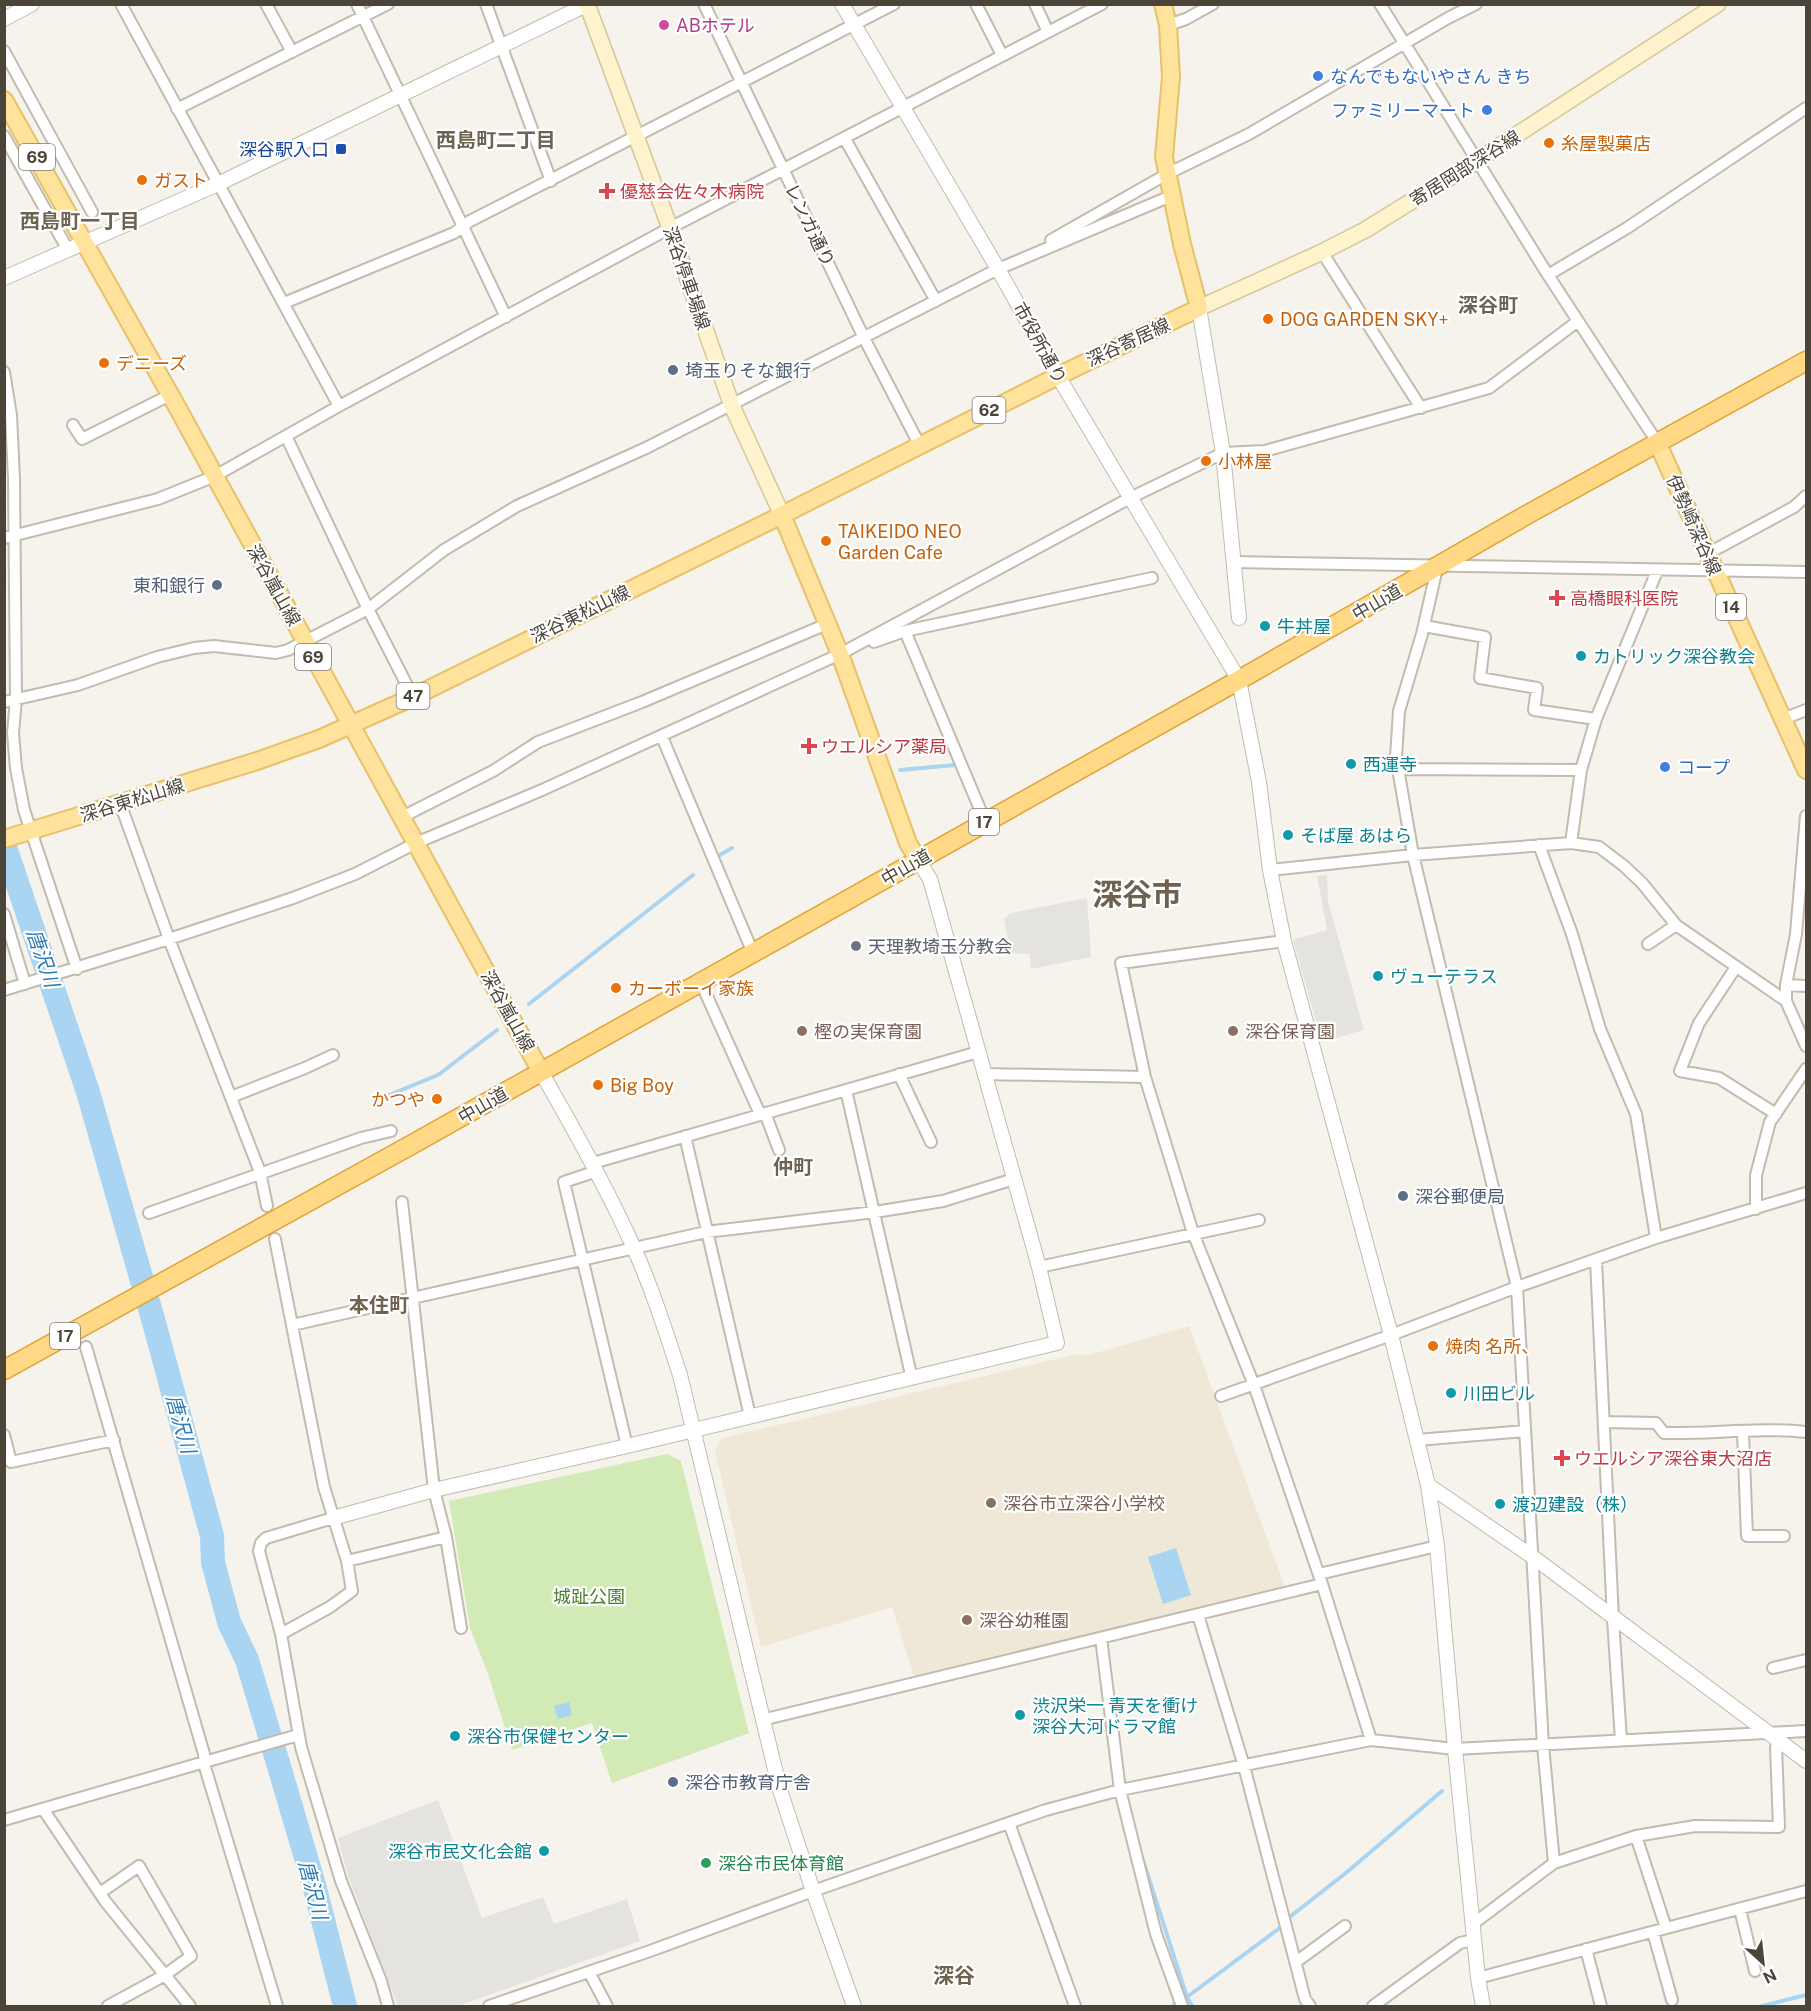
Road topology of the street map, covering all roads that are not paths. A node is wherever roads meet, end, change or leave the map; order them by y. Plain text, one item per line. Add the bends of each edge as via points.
1 (32, 4) edge
2 (121, 4) edge
3 (266, 4) edge
4 (357, 4) edge
5 (388, 4) edge
6 (486, 4) edge
7 (704, 4) edge
8 (842, 4) edge
9 (894, 4) edge
10 (976, 4) edge
11 (1035, 4) edge
12 (1102, 4) edge
13 (1163, 4) edge
14 (1213, 4) edge
15 (1380, 4) edge
16 (1476, 4) edge
17 (1718, 4) edge
18 (587, 5) edge
19 (363, 17) junction
20 (4, 19) edge
21 (854, 24) junction
22 (1168, 25) junction
23 (1048, 32) junction
24 (1404, 44) junction
25 (502, 46) junction
26 (4, 51) edge
27 (292, 52) junction
28 (1002, 55) junction
29 (740, 83) junction
30 (400, 96) junction
31 (4, 100) edge
32 (177, 108) junction
33 (903, 108) junction
34 (1806, 108) edge
35 (5, 136) edge
36 (636, 137) junction
37 (845, 139) junction
38 (1478, 160) junction
39 (783, 171) junction
40 (1167, 174) junction
41 (551, 181) junction
42 (218, 184) junction
43 (1171, 196) junction
44 (92, 212) dead end
45 (462, 227) junction
46 (670, 228) junction
47 (84, 243) junction
48 (68, 250) junction
49 (1322, 252) junction
50 (998, 269) junction
51 (1548, 275) junction
52 (4, 278) edge
53 (936, 302) junction
54 (284, 303) junction
55 (1199, 308) junction
56 (506, 317) junction
57 (1578, 321) junction
58 (864, 338) junction
59 (1806, 361) edge
60 (4, 372) edge
61 (1058, 376) junction
62 (170, 395) junction
63 (339, 406) junction
64 (732, 406) junction
65 (1422, 408) junction
66 (73, 425) dead end
67 (286, 435) junction
68 (1657, 442) junction
69 (919, 444) junction
70 (1223, 453) junction
71 (214, 476) junction
72 (1806, 496) edge
73 (1130, 498) junction
74 (782, 515) junction
75 (10, 537) edge
76 (1707, 554) junction
77 (1233, 562) junction
78 (1437, 568) junction
79 (1657, 571) junction
80 (1714, 571) junction
81 (1806, 572) edge
82 (1152, 578) dead end
83 (368, 609) junction
84 (1239, 618) dead end
85 (827, 624) junction
86 (1424, 626) junction
87 (905, 631) junction
88 (305, 642) junction
89 (840, 654) junction
90 (1239, 680) junction
91 (413, 697) junction
92 (11, 701) edge
93 (1806, 710) edge
94 (1596, 719) junction
95 (1783, 719) junction
96 (350, 725) junction
97 (662, 737) junction
98 (1398, 769) junction
99 (1581, 770) junction
100 (1806, 770) edge
101 (120, 803) junction
102 (1806, 816) edge
103 (402, 817) junction
104 (985, 821) junction
105 (29, 831) junction
106 (4, 839) edge
107 (416, 843) junction
108 (1571, 843) junction
109 (1539, 845) junction
110 (1413, 855) junction
111 (918, 860) junction
112 (1270, 870) junction
113 (4, 914) edge
114 (1676, 925) junction
115 (1801, 934) edge
116 (169, 939) junction
117 (1284, 941) junction
118 (1648, 944) dead end
119 (753, 952) junction
120 (1736, 967) junction
121 (75, 970) junction
122 (29, 983) junction
123 (701, 983) junction
124 (1786, 985) junction
125 (1806, 986) edge
126 (4, 990) edge
127 (1786, 1001) junction
128 (1806, 1046) edge
129 (978, 1052) junction
130 (333, 1055) dead end
131 (1806, 1069) edge
132 (541, 1072) junction
133 (899, 1074) junction
134 (984, 1074) junction
135 (1145, 1077) junction
136 (846, 1090) junction
137 (231, 1097) junction
138 (763, 1114) junction
139 (1776, 1114) junction
140 (391, 1131) dead end
141 (685, 1136) junction
142 (931, 1142) dead end
143 (779, 1150) dead end
144 (595, 1167) junction
145 (260, 1172) junction
146 (1014, 1179) junction
147 (1806, 1193) edge
148 (402, 1202) dead end
149 (267, 1206) dead end
150 (1756, 1209) junction
151 (875, 1212) junction
152 (149, 1213) dead end
153 (1259, 1220) dead end
154 (706, 1232) junction
155 (1193, 1233) junction
156 (1656, 1238) junction
157 (275, 1239) dead end
158 (634, 1248) junction
159 (584, 1259) junction
160 (1596, 1260) junction
161 (1039, 1267) junction
162 (1517, 1287) junction
163 (413, 1299) junction
164 (292, 1325) junction
165 (1391, 1335) junction
166 (86, 1347) dead end
167 (4, 1370) edge
168 (912, 1379) junction
169 (1254, 1385) junction
170 (1221, 1396) dead end
171 (750, 1416) junction
172 (1604, 1422) junction
173 (693, 1430) junction
174 (1525, 1431) junction
175 (1743, 1432) junction
176 (1806, 1432) edge
177 (4, 1435) edge
178 (114, 1440) junction
179 (1417, 1440) junction
180 (627, 1446) junction
181 (1428, 1485) junction
182 (434, 1490) junction
183 (333, 1518) junction
184 (1784, 1536) dead end
185 (446, 1538) junction
186 (1437, 1546) junction
187 (1533, 1557) junction
188 (347, 1562) junction
189 (1321, 1579) junction
190 (1198, 1616) junction
191 (1613, 1619) junction
192 (461, 1628) dead end
193 (281, 1634) junction
194 (1101, 1638) junction
195 (1806, 1660) edge
196 (1773, 1668) dead end
197 (762, 1720) junction
198 (1806, 1731) edge
199 (296, 1736) junction
200 (1775, 1738) junction
201 (1371, 1740) junction
202 (1621, 1740) junction
203 (1543, 1745) junction
204 (1455, 1749) junction
205 (1806, 1761) edge
206 (204, 1762) junction
207 (1244, 1766) junction
208 (1120, 1790) junction
209 (43, 1809) junction
210 (4, 1820) edge
211 (1009, 1823) junction
212 (1636, 1836) junction
213 (1554, 1863) junction
214 (1806, 1891) edge
215 (813, 1892) junction
216 (100, 1893) junction
217 (1740, 1909) junction
218 (1473, 1924) junction
219 (1345, 1926) dead end
220 (1666, 1928) junction
221 (1653, 1932) junction
222 (1474, 1940) junction
223 (1586, 1949) junction
224 (1296, 1962) junction
225 (1755, 1971) dead end
226 (589, 1972) junction
227 (165, 1975) junction
228 (1478, 1978) junction
229 (1672, 2000) dead end
230 (108, 2007) edge
231 (190, 2007) edge
232 (277, 2007) edge
233 (388, 2007) edge
234 (489, 2007) edge
235 (607, 2007) edge
236 (854, 2007) edge
237 (1075, 2007) edge
238 (1182, 2007) edge
239 (1310, 2007) edge
240 (1373, 2007) edge
241 (1483, 2007) edge
242 (1601, 2007) edge

1 - 20 street
2 - 32 street
3 - 27 street
4 - 19 street
5 - 19 street
6 - 25 street
7 - 29 street, レンガ通り
8 - 21 street, 市役所通り
9 - 21 street
10 - 28 street
11 - 23 street
12 - 23 street
13 - 22 main road
14 - 22 street
15 - 24 street
16 - 24 street
17 - 38 main road, 寄居岡部深谷線
18 - 25 street
18 - 36 main road, 深谷停車場線
19 - 27 street
19 - 30 street
21 - 29 street
21 - 33 street, 市役所通り
22 - 40 main road via 1171,76 1164,145
23 - 28 street
24 - 38 street
24 - 40 street via 1249,134
25 - 30 street
25 - 41 street
26 - 44 street
27 - 32 street
28 - 33 street
29 - 36 street
29 - 39 street, レンガ通り
30 - 42 street
30 - 45 street
31 - 47 main road, 深谷嵐山線 / 69
32 - 42 street
33 - 37 street
33 - 50 street, 市役所通り
34 - 51 street via 1627,228
35 - 48 street
36 - 41 street
36 - 46 main road, 深谷停車場線
37 - 39 street
37 - 53 street
38 - 49 main road, 寄居岡部深谷線
38 - 51 street
39 - 46 street
39 - 58 street, レンガ通り
40 - 43 main road
40 - 50 street
41 - 45 street
42 - 47 street
42 - 54 street
43 - 50 street
43 - 55 main road
45 - 54 street
45 - 56 street
46 - 56 street
46 - 64 main road, 深谷停車場線
47 - 48 street
47 - 62 main road, 深谷嵐山線 / 69
48 - 52 street
49 - 55 main road, 寄居岡部深谷線
49 - 65 street
50 - 53 street
50 - 61 street, 市役所通り
51 - 57 street
53 - 58 street
54 - 63 street
55 - 61 main road, 深谷寄居線 / 62
55 - 70 street
56 - 63 street
57 - 65 street via 1489,388
57 - 68 street
58 - 64 street
58 - 69 street, レンガ通り
59 - 68 highway, 中山道 / 17
60 - 75 street via 11,415
61 - 69 main road, 深谷寄居線 / 62
61 - 73 street, 市役所通り
62 - 66 street via 82,439
62 - 71 main road, 深谷嵐山線 / 69
63 - 67 street
64 - 74 main road, 深谷停車場線
64 - 83 street via 517,506 444,550
65 - 70 street via 1265,451
67 - 71 street
67 - 83 street
68 - 76 main road, 伊勢崎深谷線 / 14
68 - 78 highway, 中山道 / 17
69 - 74 main road, 深谷寄居線 / 62
70 - 73 street
70 - 77 street
71 - 75 street via 158,499
71 - 88 main road, 深谷嵐山線 / 69
72 - 76 street via 1794,507
73 - 89 street
73 - 90 street, 市役所通り
74 - 85 main road
74 - 91 main road, 深谷東松山線 / 47
75 - 92 street
76 - 80 main road, 伊勢崎深谷線 / 14
77 - 78 street
77 - 84 street
78 - 79 street
78 - 86 street
78 - 90 highway, 中山道 / 17
79 - 80 street
79 - 94 street
80 - 81 street
80 - 95 main road, 伊勢崎深谷線 / 14
82 - 87 street
83 - 88 street
83 - 91 street
85 - 89 main road
85 - 103 street via 538,742 493,771
86 - 94 street via 1485,637 1480,678 1537,688 1534,710
86 - 98 street via 1399,711
87 - 89 street
87 - 104 street
88 - 92 street via 276,652 194,648 78,685
88 - 96 main road, 深谷嵐山線 / 69
89 - 97 street
89 - 111 main road via 908,843
90 - 104 highway, 中山道 / 17
90 - 112 street, 市役所通り via 1259,782
91 - 96 main road, 深谷東松山線 / 47
92 - 105 street via 16,768
93 - 95 street
94 - 99 street
95 - 100 main road, 伊勢崎深谷線 / 14
96 - 101 main road, 深谷東松山線 / 47 via 268,758
96 - 103 main road, 深谷嵐山線 / 69
97 - 107 street
97 - 119 street
98 - 99 street
98 - 110 street
99 - 108 street
101 - 105 main road, 深谷東松山線 / 47
101 - 116 street
102 - 115 street
103 - 107 main road, 深谷嵐山線 / 69
104 - 111 highway, 中山道 / 17
105 - 106 main road, 47
105 - 121 street
107 - 116 street via 355,874
107 - 132 main road, 深谷嵐山線 / 69
108 - 109 street
108 - 114 street via 1599,847 1624,866
109 - 110 street
109 - 156 street via 1572,934 1600,1029 1636,1114
110 - 112 street
110 - 162 street
111 - 119 highway, 中山道 / 17
111 - 129 street via 930,879
112 - 117 street, 市役所通り
113 - 122 street
114 - 118 street
114 - 120 street
115 - 124 street
116 - 121 street
116 - 137 street
117 - 135 street via 1121,963
117 - 165 street, 市役所通り
119 - 123 highway, 中山道 / 17
120 - 127 street
120 - 139 street via 1699,1023 1680,1071 1719,1078
121 - 122 street
122 - 126 street
123 - 132 highway, 中山道 / 17
123 - 138 street
124 - 125 street
124 - 127 street
127 - 128 street
129 - 133 street
129 - 134 street
130 - 137 street
131 - 139 street
132 - 144 street
132 - 167 highway, 中山道 / 17
133 - 136 street
133 - 142 street
134 - 135 street
134 - 146 street
135 - 155 street
136 - 138 street
136 - 151 street
137 - 145 street
138 - 141 street
138 - 143 street
139 - 150 street via 1770,1122 1756,1175
140 - 145 street
141 - 144 street
141 - 154 street
144 - 158 street
144 - 159 street via 564,1182
145 - 149 street
145 - 152 street
146 - 151 street via 943,1200
146 - 161 street
147 - 150 street
148 - 163 street
150 - 156 street
151 - 154 street
151 - 168 street
153 - 155 street
154 - 158 street
154 - 171 street
155 - 161 street
155 - 169 street
156 - 160 street
157 - 164 street
158 - 159 street
158 - 173 street via 664,1324
159 - 163 street
159 - 180 street
160 - 162 street
160 - 172 street
161 - 168 street via 1057,1343
162 - 165 street
162 - 174 street
163 - 164 street
163 - 182 street
164 - 183 street
165 - 169 street
165 - 179 street, 市役所通り
166 - 178 street
168 - 171 street
169 - 170 street
169 - 189 street
171 - 173 street
172 - 175 street via 1656,1423 1664,1432
172 - 191 street
173 - 180 street
173 - 197 street
174 - 179 street
174 - 187 street
175 - 176 street
175 - 184 street via 1747,1536
177 - 178 street via 11,1462
178 - 206 street
179 - 181 street, 市役所通り
180 - 182 street
181 - 186 street, 市役所通り
181 - 187 street
182 - 183 street
182 - 185 street
183 - 188 street
183 - 193 street via 266,1538 261,1543 259,1551
185 - 188 street
185 - 192 street
186 - 189 street
186 - 204 street, 市役所通り
187 - 191 street
187 - 203 street
188 - 193 street via 352,1591
189 - 190 street
189 - 201 street
190 - 194 street
190 - 207 street
191 - 200 street
191 - 202 street
193 - 199 street
194 - 197 street
194 - 208 street
195 - 196 street
197 - 215 street
198 - 200 street
199 - 206 street
199 - 233 street via 341,1881
200 - 202 street
200 - 205 street
200 - 212 street via 1779,1827 1695,1826
201 - 204 street
201 - 207 street
202 - 203 street
203 - 204 street
203 - 213 street
204 - 218 street, 市役所通り
206 - 209 street
206 - 232 street
207 - 208 street
207 - 224 street
208 - 211 street
208 - 238 street via 1156,1934
209 - 210 street
209 - 216 street
211 - 215 street
211 - 237 street
212 - 213 street
212 - 220 street
213 - 218 street
214 - 217 street
215 - 226 street
215 - 236 street
216 - 227 street
216 - 227 street via 139,1866 191,1956
217 - 220 street
217 - 225 street
218 - 222 street, 市役所通り
219 - 224 street
220 - 221 street
221 - 223 street
221 - 229 street
222 - 228 street, 市役所通り
222 - 240 street via 1460,1943
223 - 228 street
223 - 242 street
224 - 239 street
226 - 234 street
226 - 235 street
227 - 230 street
227 - 231 street
228 - 241 street, 市役所通り

